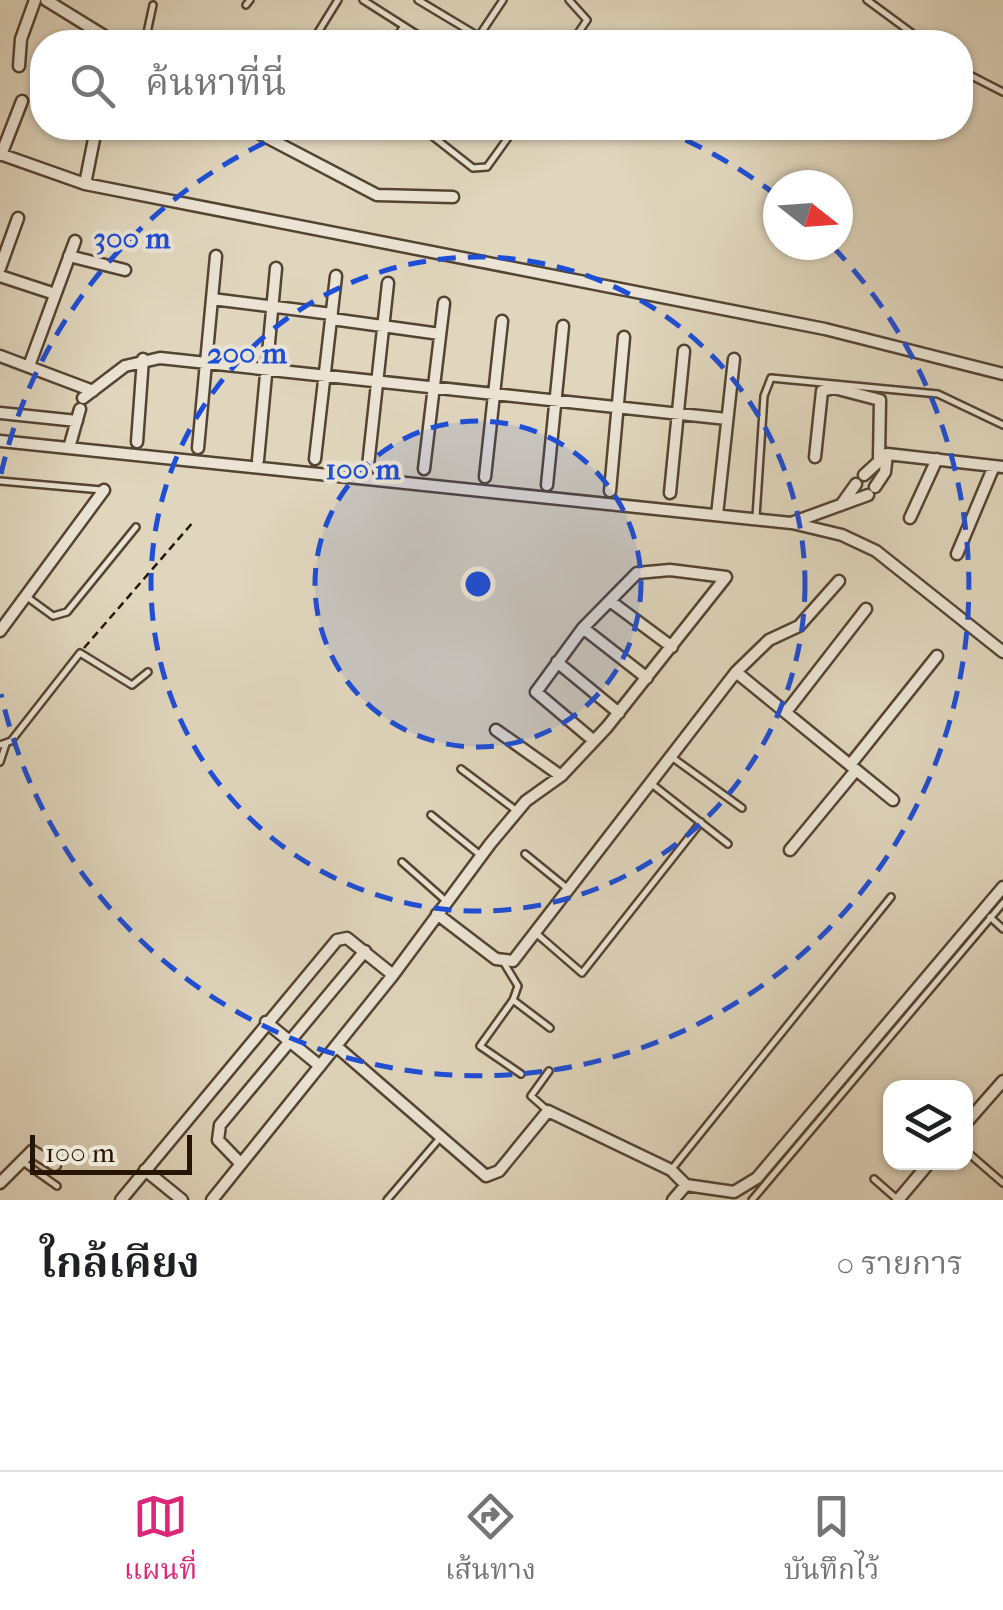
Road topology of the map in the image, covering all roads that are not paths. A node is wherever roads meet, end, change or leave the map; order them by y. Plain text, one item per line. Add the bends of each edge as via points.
1 (36, 0) edge
2 (46, 0) edge
3 (338, 0) edge
4 (363, 0) edge
5 (420, 0) edge
6 (504, 0) edge
7 (568, 0) edge
8 (867, 0) edge
9 (154, 5) dead end
10 (404, 28) joint
11 (91, 30) edge
12 (148, 30) edge
13 (319, 30) edge
14 (408, 30) edge
15 (464, 30) edge
16 (484, 30) edge
17 (580, 30) edge
18 (908, 30) edge
19 (19, 66) dead end
20 (973, 77) edge
21 (1003, 92) edge
22 (22, 101) dead end
23 (94, 140) dead end
24 (271, 140) edge
25 (437, 140) edge
26 (507, 140) edge
27 (0, 155) edge
28 (85, 184) junction
29 (452, 197) dead end
30 (18, 218) dead end
31 (75, 240) dead end
32 (69, 256) junction
33 (216, 256) dead end
34 (0, 268) edge
35 (276, 268) dead end
36 (125, 270) dead end
37 (0, 276) edge
38 (336, 276) dead end
39 (388, 283) dead end
40 (55, 294) junction
41 (212, 299) junction
42 (444, 303) dead end
43 (273, 306) junction
44 (332, 316) junction
45 (502, 321) dead end
46 (383, 326) junction
47 (563, 326) dead end
48 (440, 334) junction
49 (624, 337) dead end
50 (684, 351) dead end
51 (0, 356) edge
52 (143, 359) junction
53 (734, 359) dead end
54 (207, 364) junction
55 (29, 366) junction
56 (267, 370) junction
57 (1003, 374) edge
58 (326, 377) junction
59 (377, 383) junction
60 (432, 388) junction
61 (494, 395) junction
62 (555, 401) junction
63 (83, 405) junction
64 (616, 408) junction
65 (0, 413) edge
66 (676, 414) junction
67 (726, 419) junction
68 (1003, 425) edge
69 (0, 441) edge
70 (138, 442) dead end
71 (69, 448) junction
72 (198, 448) dead end
73 (883, 456) junction
74 (815, 457) dead end
75 (315, 459) dead end
76 (937, 459) junction
77 (258, 460) dead end
78 (368, 466) dead end
79 (999, 467) edge
80 (424, 469) dead end
81 (485, 477) dead end
82 (0, 482) edge
83 (547, 485) dead end
84 (104, 490) joint
85 (610, 491) dead end
86 (670, 493) dead end
87 (842, 505) junction
88 (717, 516) junction
89 (910, 518) dead end
90 (756, 520) junction
91 (791, 523) junction
92 (136, 527) dead end
93 (957, 554) dead end
94 (838, 582) dead end
95 (27, 598) junction
96 (610, 601) junction
97 (866, 608) dead end
98 (583, 628) junction
99 (0, 631) edge
100 (672, 648) junction
101 (1003, 652) edge
102 (938, 656) dead end
103 (556, 662) junction
104 (148, 672) dead end
105 (736, 672) junction
106 (648, 678) junction
107 (786, 712) junction
108 (619, 713) junction
109 (496, 730) dead end
110 (594, 740) junction
111 (3, 744) edge
112 (670, 756) junction
113 (0, 762) edge
114 (853, 768) junction
115 (462, 769) dead end
116 (561, 776) junction
117 (650, 783) junction
118 (892, 800) dead end
119 (742, 808) dead end
120 (517, 811) junction
121 (431, 815) dead end
122 (701, 822) junction
123 (728, 844) dead end
124 (790, 850) dead end
125 (525, 854) dead end
126 (481, 856) junction
127 (402, 862) dead end
128 (1003, 886) edge
129 (568, 888) junction
130 (891, 897) dead end
131 (446, 901) junction
132 (1003, 903) edge
133 (437, 914) junction
134 (986, 914) junction
135 (1003, 928) edge
136 (534, 932) junction
137 (364, 951) junction
138 (504, 963) junction
139 (393, 975) junction
140 (514, 1000) junction
141 (266, 1022) junction
142 (550, 1028) dead end
143 (292, 1041) junction
144 (336, 1046) junction
145 (320, 1066) junction
146 (549, 1071) dead end
147 (521, 1074) dead end
148 (1003, 1081) edge
149 (548, 1111) junction
150 (973, 1115) edge
151 (442, 1136) junction
152 (973, 1157) edge
153 (21, 1161) junction
154 (242, 1164) junction
155 (55, 1165) dead end
156 (145, 1170) junction
157 (671, 1170) junction
158 (923, 1170) edge
159 (874, 1179) dead end
160 (0, 1183) edge
161 (1003, 1184) edge
162 (686, 1185) junction
163 (56, 1186) dead end
164 (166, 1196) edge
165 (120, 1200) edge
166 (182, 1200) edge
167 (212, 1200) edge
168 (387, 1200) edge
169 (673, 1200) edge
170 (752, 1200) edge
171 (898, 1200) edge

1 - 19 street via 20,40
2 - 11 street
3 - 13 lane
4 - 10 lane
5 - 15 lane
6 - 16 lane
7 - 17 lane via 587,20
8 - 18 lane
9 - 12 lane
10 - 14 lane
20 - 21 lane
22 - 27 street
23 - 28 street
24 - 29 street via 377,195
25 - 26 lane via 473,168 487,166
27 - 28 street
28 - 57 street via 825,328
30 - 34 street
31 - 32 street
32 - 36 street
32 - 40 street
33 - 41 street
35 - 43 street
37 - 40 street
38 - 44 street
39 - 46 street
40 - 55 street
41 - 43 street
41 - 54 street
42 - 48 street
43 - 44 street
43 - 56 street
44 - 46 street
44 - 58 street
45 - 61 street
46 - 48 street
46 - 59 street
47 - 62 street
48 - 60 street
49 - 64 street
50 - 66 street
51 - 55 street
52 - 54 street
52 - 63 street via 125,366
52 - 70 street
53 - 67 street
54 - 56 street
54 - 72 street
55 - 63 street
56 - 58 street
56 - 77 street
58 - 59 street
58 - 75 street
59 - 60 street
59 - 78 street
60 - 61 street
60 - 80 street
61 - 62 street
61 - 81 street
62 - 64 street
62 - 83 street
63 - 65 street
63 - 71 street
64 - 66 street
64 - 85 street
66 - 67 street
66 - 86 street
67 - 88 street
68 - 90 lane via 938,394 771,378 764,396
69 - 71 street
71 - 88 street
73 - 74 street via 880,400 834,388 822,391
73 - 76 street
73 - 87 street
73 - 87 street via 885,472 872,491
76 - 79 street
76 - 89 street
79 - 93 street
82 - 84 lane
84 - 95 street
87 - 91 street
88 - 90 street
90 - 91 street
91 - 101 street via 876,551
92 - 95 lane via 66,612 52,616
94 - 105 street via 799,626 769,640
95 - 99 street
96 - 98 street
96 - 100 street
96 - 100 street via 650,570 726,576
97 - 107 street
98 - 103 street
98 - 106 street
100 - 106 street
102 - 114 street
103 - 108 street
103 - 110 street via 536,692
104 - 111 lane via 132,685 80,653
105 - 107 street
105 - 112 street
106 - 108 street
107 - 114 street
108 - 110 street
109 - 116 street
110 - 116 street
111 - 113 lane
112 - 117 street
112 - 119 lane
114 - 118 street
114 - 124 street
115 - 120 lane
116 - 120 street
117 - 122 lane
117 - 129 street
120 - 126 street
121 - 126 lane
122 - 123 lane
122 - 136 lane via 582,973
125 - 129 lane
126 - 131 street
127 - 131 lane
128 - 134 street
129 - 136 street
130 - 157 lane
131 - 133 street
132 - 134 lane
133 - 138 street
133 - 139 street
134 - 135 lane
134 - 162 street via 757,1178 734,1192
134 - 170 lane
136 - 138 street via 513,961
137 - 139 street
137 - 141 street via 347,938 337,940
137 - 143 street
138 - 140 lane via 518,986
139 - 144 street
140 - 142 lane
140 - 147 lane via 480,1046
141 - 143 street
141 - 156 street
143 - 145 street
143 - 154 street via 216,1134
144 - 145 street
144 - 151 street
145 - 154 street
146 - 149 lane via 532,1096
148 - 150 street
149 - 151 street via 493,1175 486,1176
149 - 157 street
151 - 168 lane
152 - 161 lane
153 - 155 street via 32,1151
153 - 160 street
153 - 163 lane
154 - 167 street
156 - 164 street
156 - 165 street
157 - 162 street
158 - 171 street
159 - 171 lane
162 - 169 street
164 - 166 street

